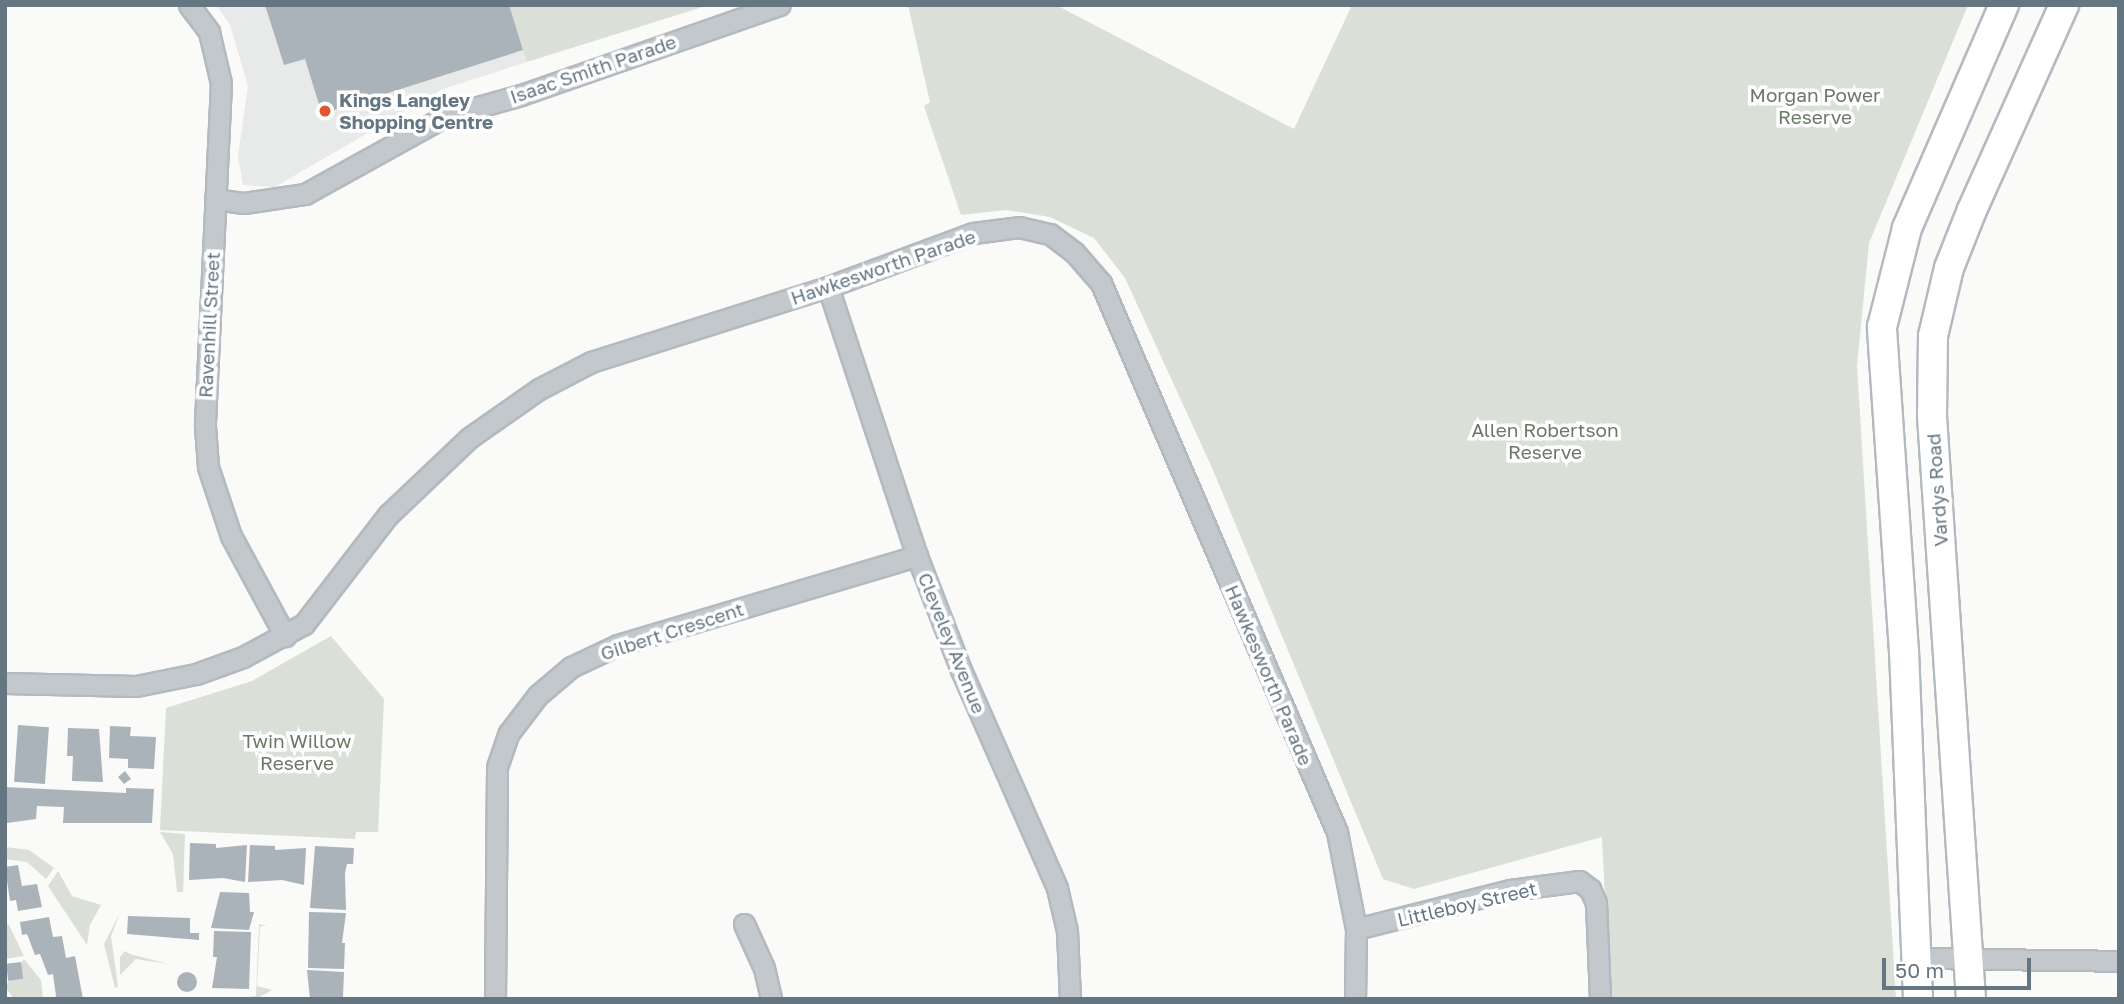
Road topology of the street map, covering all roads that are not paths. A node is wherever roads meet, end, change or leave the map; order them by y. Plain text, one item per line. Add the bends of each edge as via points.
1 (189, 5) edge
2 (780, 5) edge
3 (2004, 5) edge
4 (2064, 5) edge
5 (215, 199) junction
6 (828, 286) junction
7 (917, 556) junction
8 (285, 636) junction
9 (5, 683) edge
10 (744, 924) dead end
11 (1356, 929) junction
12 (1970, 957) junction
13 (1916, 958) junction
14 (2119, 961) edge
15 (495, 999) edge
16 (771, 999) edge
17 (1070, 999) edge
18 (1355, 999) edge
19 (1600, 999) edge
20 (1918, 999) edge
21 (1971, 999) edge

1 - 5 street, Ravenhill Street via 209,32 221,83
2 - 5 street, Isaac Smith Parade via 521,95 446,116 305,194 244,203
3 - 13 main road via 1907,228 1882,327 1906,693
4 - 12 main road, Vardys Road via 1949,268 1933,336 1932,418
5 - 8 street, Ravenhill Street via 205,426 208,467 231,536
6 - 7 street, Cleveley Avenue
6 - 8 street, Hawkesworth Parade via 591,362 538,389 469,438 388,515 304,624
6 - 11 street, Hawkesworth Parade via 973,233 1019,227 1050,234 1074,252 1101,283 1337,832
7 - 15 street, Gilbert Crescent via 618,645 571,667 538,695 509,733 498,767
7 - 17 street, Cleveley Avenue via 961,670 1057,888 1067,931
8 - 9 street, Hawkesworth Parade via 218,667 158,683 99,687
10 - 16 street via 764,968
11 - 18 street, Hawkesworth Parade
11 - 19 street, Littleboy Street via 1510,890 1579,881 1591,889 1596,903
12 - 13 street
12 - 14 street
12 - 21 main road, Vardys Road
13 - 20 main road

